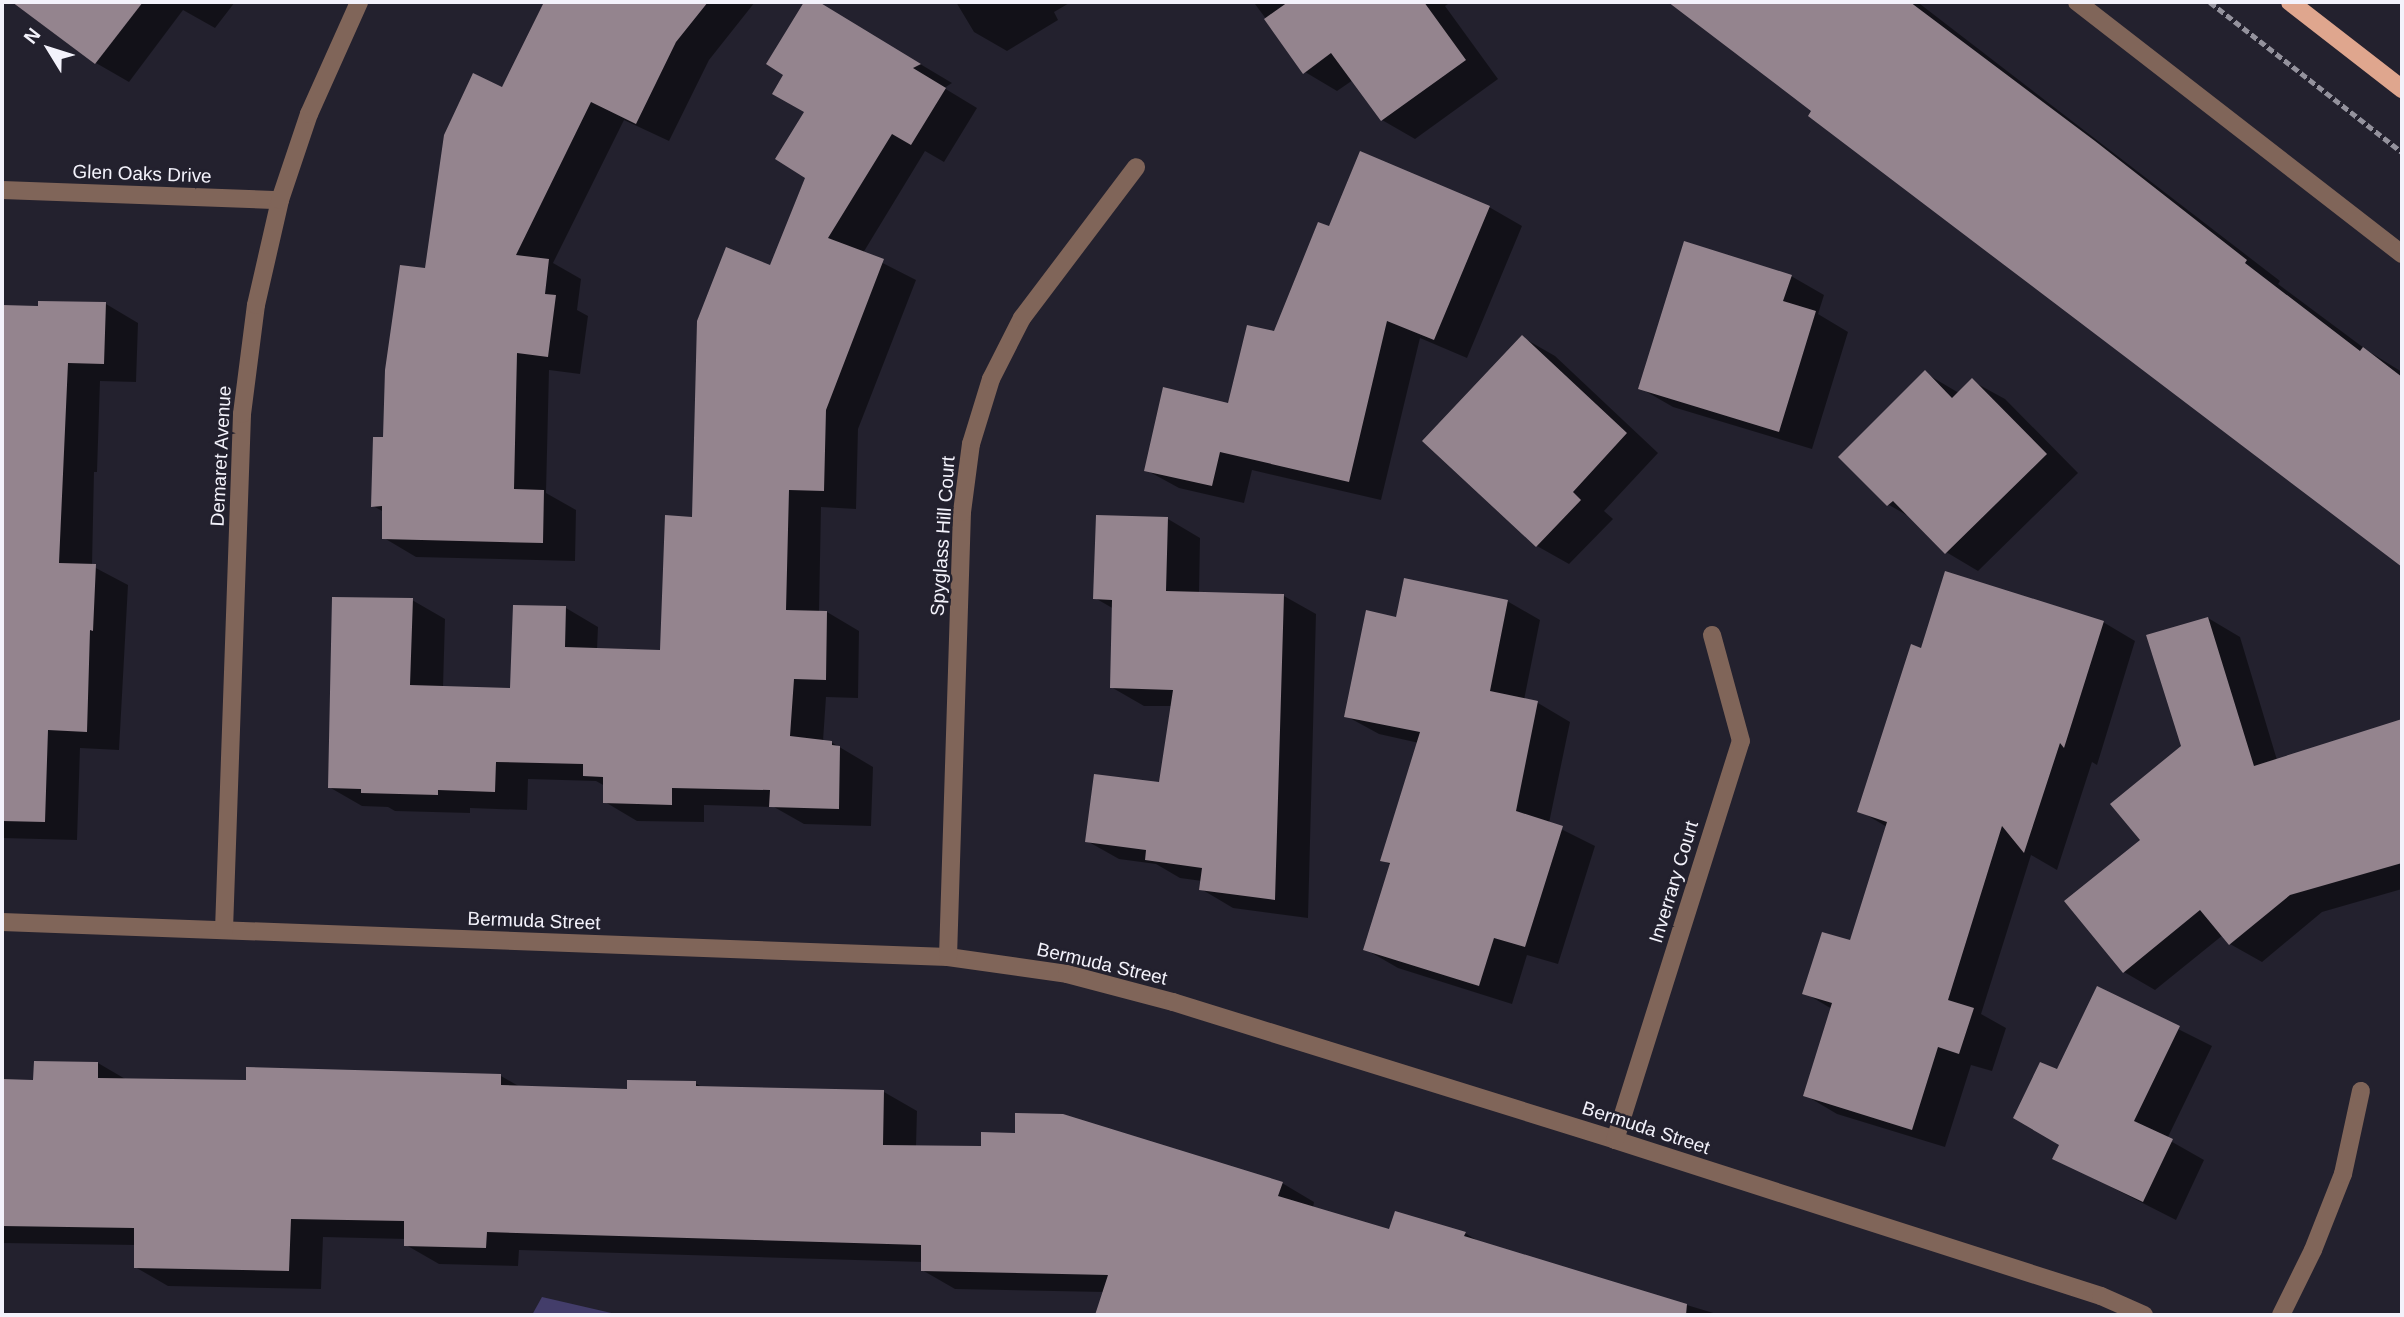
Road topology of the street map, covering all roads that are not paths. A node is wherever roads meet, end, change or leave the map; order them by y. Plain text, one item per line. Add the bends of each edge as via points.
1 (359, 2) edge
2 (2077, 2) edge
3 (2290, 2) edge
4 (2402, 89) edge
5 (1136, 167) dead end
6 (2, 190) edge
7 (280, 200) junction
8 (2402, 254) edge
9 (1712, 635) dead end
10 (2, 922) edge
11 (224, 930) junction
12 (948, 957) junction
13 (2361, 1091) dead end
14 (1615, 1140) junction
15 (2144, 1315) edge
16 (2281, 1315) edge

1 - 7 street, Demaret Avenue via 309,114
2 - 8 street
3 - 4 main road
5 - 12 street, Spyglass Hill Court via 1022,318 991,379 971,444 962,512
6 - 7 street, Glen Oaks Drive
7 - 11 street, Demaret Avenue via 256,305 242,414
9 - 14 street, Inverrary Court via 1741,741
10 - 11 street, Bermuda Street
11 - 12 street, Bermuda Street
12 - 14 street, Bermuda Street via 1067,974 1173,1002
13 - 16 street via 2343,1174
14 - 15 street, Bermuda Street via 2101,1296

